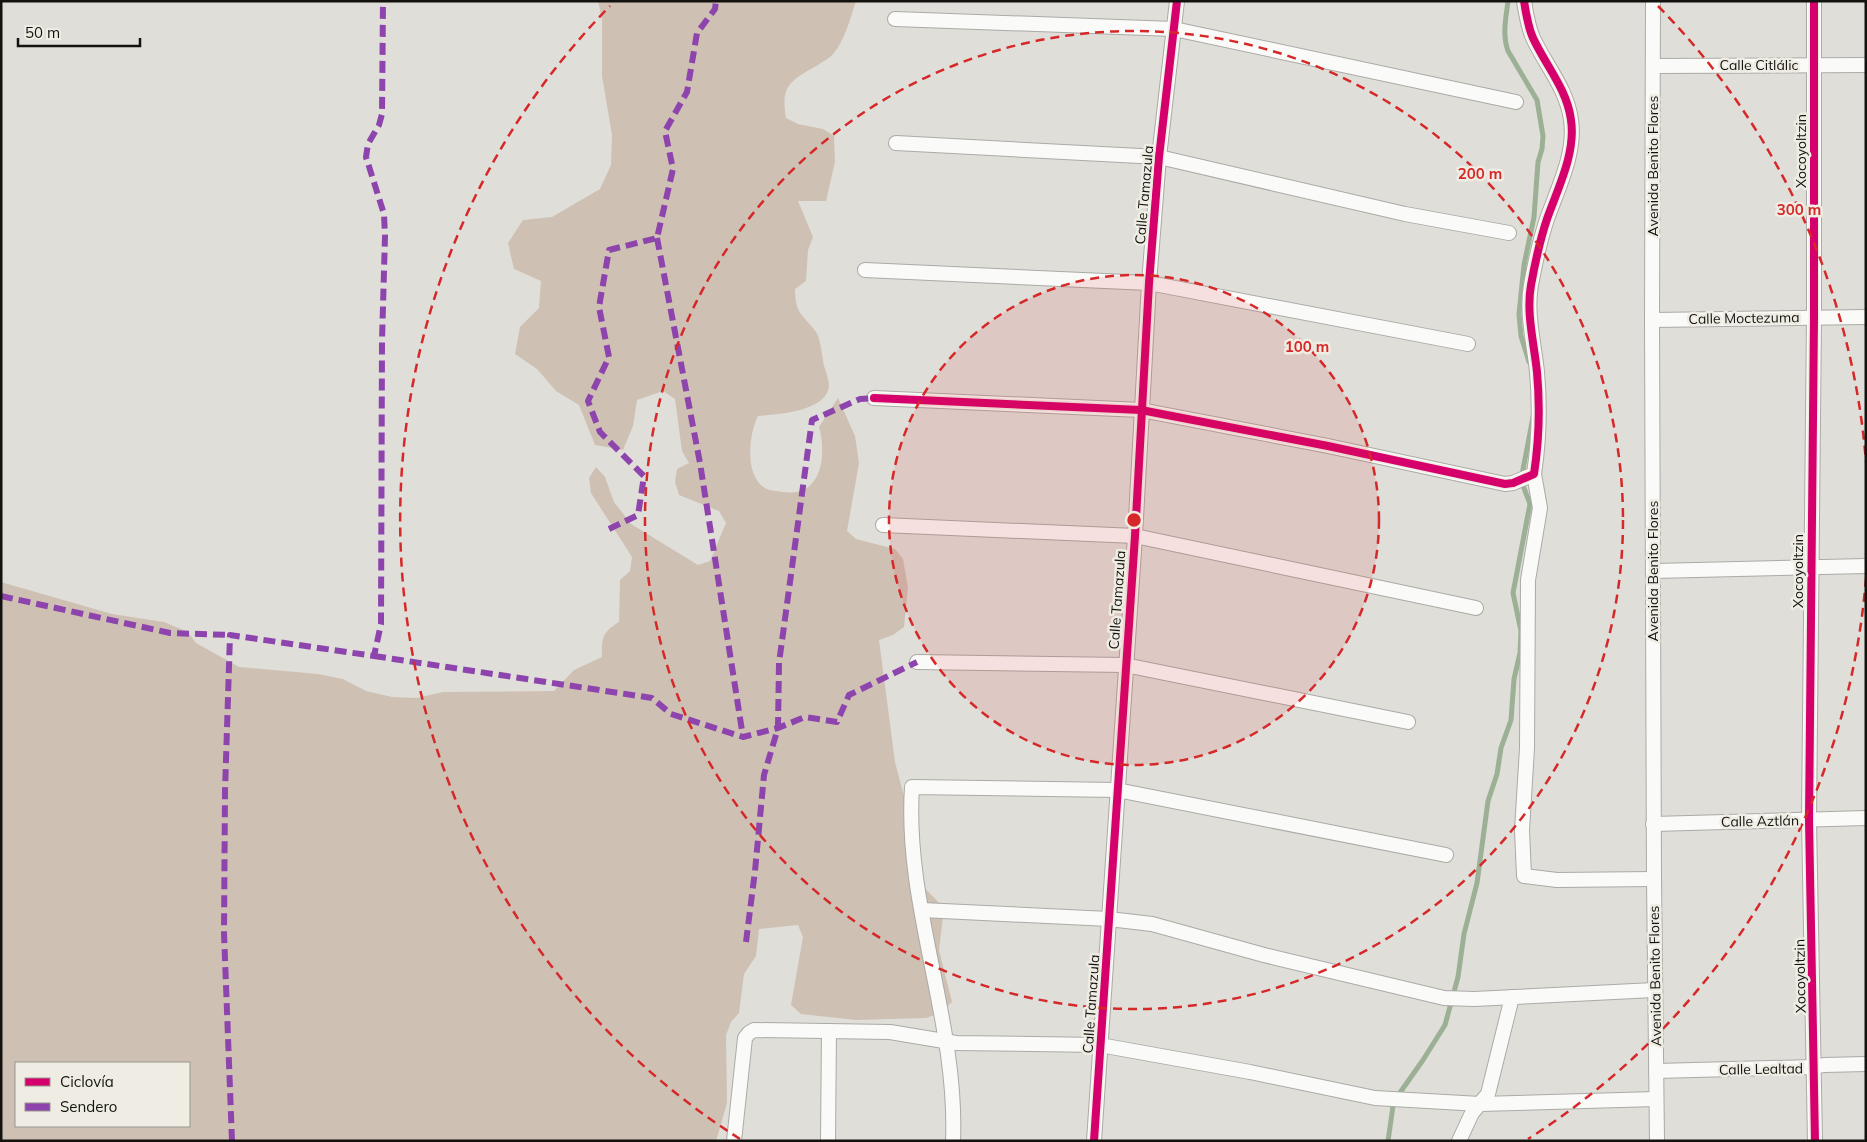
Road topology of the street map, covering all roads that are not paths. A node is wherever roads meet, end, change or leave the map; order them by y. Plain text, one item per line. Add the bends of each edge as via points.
1 (1177, 1) edge
2 (1524, 1) edge
3 (1653, 1) edge
4 (1814, 1) edge
5 (895, 18) dead end
6 (1174, 29) junction
7 (1814, 65) junction
8 (1866, 65) edge
9 (1653, 66) junction
10 (1516, 102) dead end
11 (896, 144) dead end
12 (1160, 157) junction
13 (1509, 234) dead end
14 (865, 270) dead end
15 (1149, 283) junction
16 (1814, 317) junction
17 (1866, 317) edge
18 (1652, 320) junction
19 (1468, 344) dead end
20 (874, 398) dead end
21 (1141, 410) junction
22 (1534, 474) junction
23 (883, 525) dead end
24 (1134, 536) junction
25 (1866, 566) edge
26 (1810, 567) junction
27 (1654, 571) junction
28 (1476, 608) dead end
29 (917, 662) dead end
30 (1125, 665) junction
31 (1408, 722) dead end
32 (1117, 790) junction
33 (1866, 818) edge
34 (1809, 820) junction
35 (1653, 824) junction
36 (1446, 855) dead end
37 (1654, 879) junction
38 (922, 910) junction
39 (1109, 920) junction
40 (1654, 990) junction
41 (1512, 998) junction
42 (829, 1031) junction
43 (946, 1042) junction
44 (1100, 1045) junction
45 (1866, 1064) edge
46 (1814, 1068) junction
47 (1656, 1071) junction
48 (1656, 1099) junction
49 (1480, 1104) junction
50 (734, 1141) edge
51 (828, 1141) edge
52 (953, 1141) edge
53 (1094, 1141) edge
54 (1459, 1141) edge
55 (1657, 1141) edge
56 (1815, 1141) edge

1 - 6 street, Calle Tamazula
2 - 22 street via 1532,36 1568,103 1572,131 1568,156 1530,286 1538,399
3 - 9 street, Avenida Benito Flores
4 - 7 street, Xocoyoltzin
5 - 6 street
6 - 10 street
6 - 12 street, Calle Tamazula
7 - 8 street, Calle Citlálic
7 - 9 street, Calle Citlálic
7 - 16 street, Xocoyoltzin
9 - 18 street, Avenida Benito Flores
11 - 12 street
12 - 13 street via 1405,214
12 - 15 street, Calle Tamazula
14 - 15 street
15 - 19 street
15 - 21 street, Calle Tamazula
16 - 17 street, Calle Moctezuma
16 - 18 street, Calle Moctezuma
16 - 26 street, Xocoyoltzin
18 - 27 street, Avenida Benito Flores
20 - 21 street
21 - 22 street via 1505,484
21 - 24 street, Calle Tamazula
22 - 37 street via 1540,508 1528,580 1527,748 1522,830 1524,876 1556,880
23 - 24 street
24 - 28 street
24 - 30 street, Calle Tamazula
25 - 26 street
26 - 27 street
26 - 34 street, Xocoyoltzin
27 - 35 street, Avenida Benito Flores
29 - 30 street
30 - 31 street
30 - 32 street, Calle Tamazula
32 - 36 street
32 - 38 street via 912,787 912,852
32 - 39 street, Calle Tamazula
33 - 34 street, Calle Aztlán
34 - 35 street, Calle Aztlán
34 - 46 street, Xocoyoltzin
35 - 37 street, Avenida Benito Flores
37 - 40 street, Avenida Benito Flores
38 - 39 street
38 - 43 street
39 - 41 street via 1152,924 1264,955 1444,998
39 - 44 street, Calle Tamazula
40 - 41 street
40 - 47 street, Avenida Benito Flores
41 - 49 street via 1488,1094
42 - 43 street via 900,1032
42 - 50 street via 754,1030 749,1033 745,1038
42 - 51 street
43 - 44 street
43 - 52 street
44 - 49 street via 1250,1072 1367,1098
44 - 53 street, Calle Tamazula
45 - 46 street, Calle Lealtad
46 - 47 street, Calle Lealtad
46 - 56 street, Xocoyoltzin
47 - 48 street, Avenida Benito Flores
48 - 49 street
48 - 55 street, Avenida Benito Flores
49 - 54 street via 1472,1113

